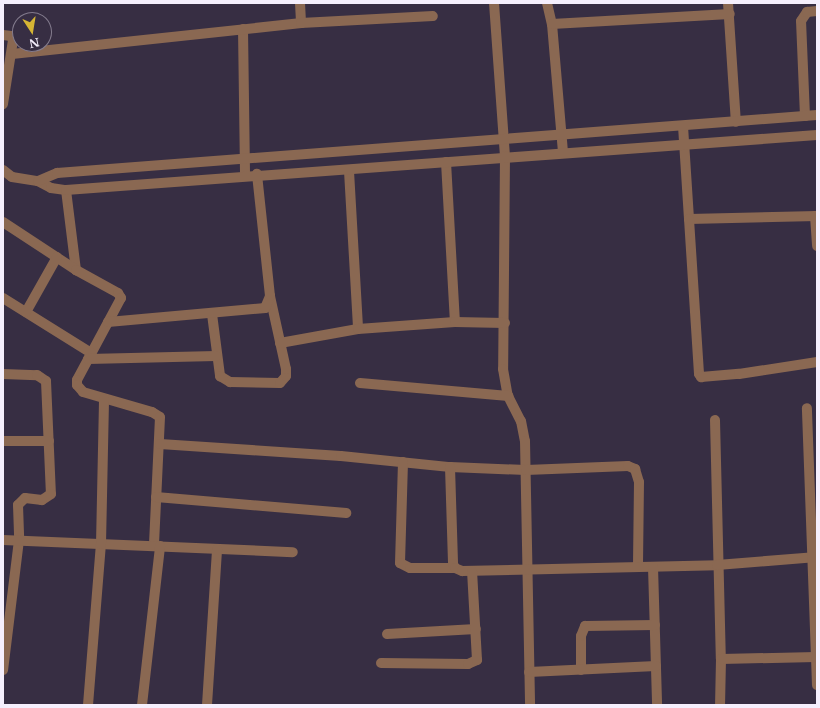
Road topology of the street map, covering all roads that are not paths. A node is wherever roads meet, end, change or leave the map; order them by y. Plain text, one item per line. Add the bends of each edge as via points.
1 (300, 3) edge
2 (494, 3) edge
3 (547, 3) edge
4 (728, 3) edge
5 (817, 11) edge
6 (730, 14) junction
7 (433, 16) dead end
8 (301, 23) junction
9 (552, 24) junction
10 (243, 29) junction
11 (3, 35) edge
12 (12, 54) junction
13 (3, 104) edge
14 (817, 115) edge
15 (805, 116) junction
16 (736, 122) junction
17 (683, 126) junction
18 (562, 134) junction
19 (817, 135) edge
20 (504, 139) junction
21 (684, 144) junction
22 (563, 153) junction
23 (505, 156) junction
24 (244, 158) junction
25 (446, 162) junction
26 (3, 170) edge
27 (349, 171) junction
28 (257, 174) junction
29 (246, 175) junction
30 (38, 181) junction
31 (66, 190) junction
32 (816, 216) edge
33 (689, 219) junction
34 (3, 222) edge
35 (817, 246) edge
36 (57, 257) junction
37 (76, 270) junction
38 (270, 296) junction
39 (3, 298) edge
40 (26, 312) junction
41 (212, 314) junction
42 (108, 322) junction
43 (455, 322) junction
44 (505, 323) junction
45 (358, 329) junction
46 (280, 343) junction
47 (90, 356) junction
48 (216, 356) junction
49 (817, 362) edge
50 (3, 374) edge
51 (360, 383) dead end
52 (508, 396) junction
53 (104, 399) junction
54 (807, 408) dead end
55 (715, 420) dead end
56 (3, 441) edge
57 (49, 441) junction
58 (160, 444) junction
59 (403, 462) junction
60 (450, 467) junction
61 (813, 468) edge
62 (526, 470) junction
63 (156, 497) junction
64 (346, 512) dead end
65 (3, 540) edge
66 (19, 540) junction
67 (101, 544) junction
68 (157, 546) junction
69 (217, 549) junction
70 (293, 552) dead end
71 (816, 557) edge
72 (717, 565) junction
73 (638, 567) junction
74 (653, 567) junction
75 (454, 568) junction
76 (472, 571) junction
77 (527, 571) junction
78 (5, 624) edge
79 (655, 625) junction
80 (476, 628) junction
81 (387, 634) dead end
82 (816, 657) edge
83 (721, 659) junction
84 (381, 663) dead end
85 (656, 666) junction
86 (3, 670) edge
87 (581, 670) junction
88 (529, 672) junction
89 (817, 685) edge
90 (88, 705) edge
91 (142, 705) edge
92 (207, 705) edge
93 (530, 705) edge
94 (657, 705) edge
95 (720, 705) edge

1 - 8 street
2 - 20 street
3 - 9 street
4 - 6 street
5 - 15 street via 807,12 801,21
6 - 9 street
6 - 16 street
7 - 8 street
8 - 10 street
9 - 18 street
10 - 12 street
10 - 24 street
11 - 12 street via 11,36 13,40
12 - 13 street
14 - 15 street
15 - 16 street
16 - 17 street
17 - 18 street
17 - 21 street
18 - 20 street
18 - 22 street
19 - 21 street
20 - 23 street
20 - 24 street
21 - 22 street
21 - 33 street
22 - 23 street
23 - 25 street
23 - 44 street
24 - 29 street
24 - 30 street via 57,173
25 - 27 street
25 - 43 street
26 - 30 street via 12,176
27 - 28 street
27 - 45 street
28 - 29 street
28 - 38 street
29 - 31 street
30 - 31 street via 51,188
31 - 37 street
32 - 33 street
32 - 35 street
33 - 49 street via 701,377
34 - 36 street
36 - 37 street
36 - 40 street
37 - 42 street via 118,293 121,298 119,304
38 - 41 street via 265,308
38 - 46 street
39 - 40 street
40 - 47 street
41 - 42 street
41 - 48 street
42 - 47 street
43 - 44 street
43 - 45 street
44 - 52 street via 503,369
45 - 46 street
46 - 48 street via 286,376 280,383 223,379 218,370
47 - 48 street
47 - 53 street via 77,380 77,385 83,392
50 - 57 street via 37,376 46,381
51 - 52 street
52 - 62 street via 524,431
53 - 58 street via 158,414 162,422
53 - 67 street
54 - 61 street
55 - 72 street
56 - 57 street
57 - 66 street via 51,494 42,500 25,498 19,502
58 - 59 street
58 - 63 street
59 - 60 street
59 - 75 street via 400,563 410,568
60 - 62 street
60 - 75 street
61 - 71 street
62 - 73 street via 628,466 635,469 639,482
62 - 77 street
63 - 64 street
63 - 68 street
65 - 66 street
66 - 67 street
66 - 78 street
67 - 68 street
67 - 90 street
68 - 69 street
68 - 91 street
69 - 70 street
69 - 92 street
71 - 72 street
71 - 82 street
72 - 74 street
72 - 83 street
73 - 74 street
73 - 77 street
74 - 79 street
75 - 76 street
76 - 77 street
76 - 80 street
77 - 88 street
78 - 86 street
79 - 85 street
79 - 87 street via 585,626 581,636
80 - 81 street
80 - 84 street via 479,656 474,663
82 - 83 street
82 - 89 street
83 - 95 street
85 - 87 street
85 - 94 street
87 - 88 street
88 - 93 street

